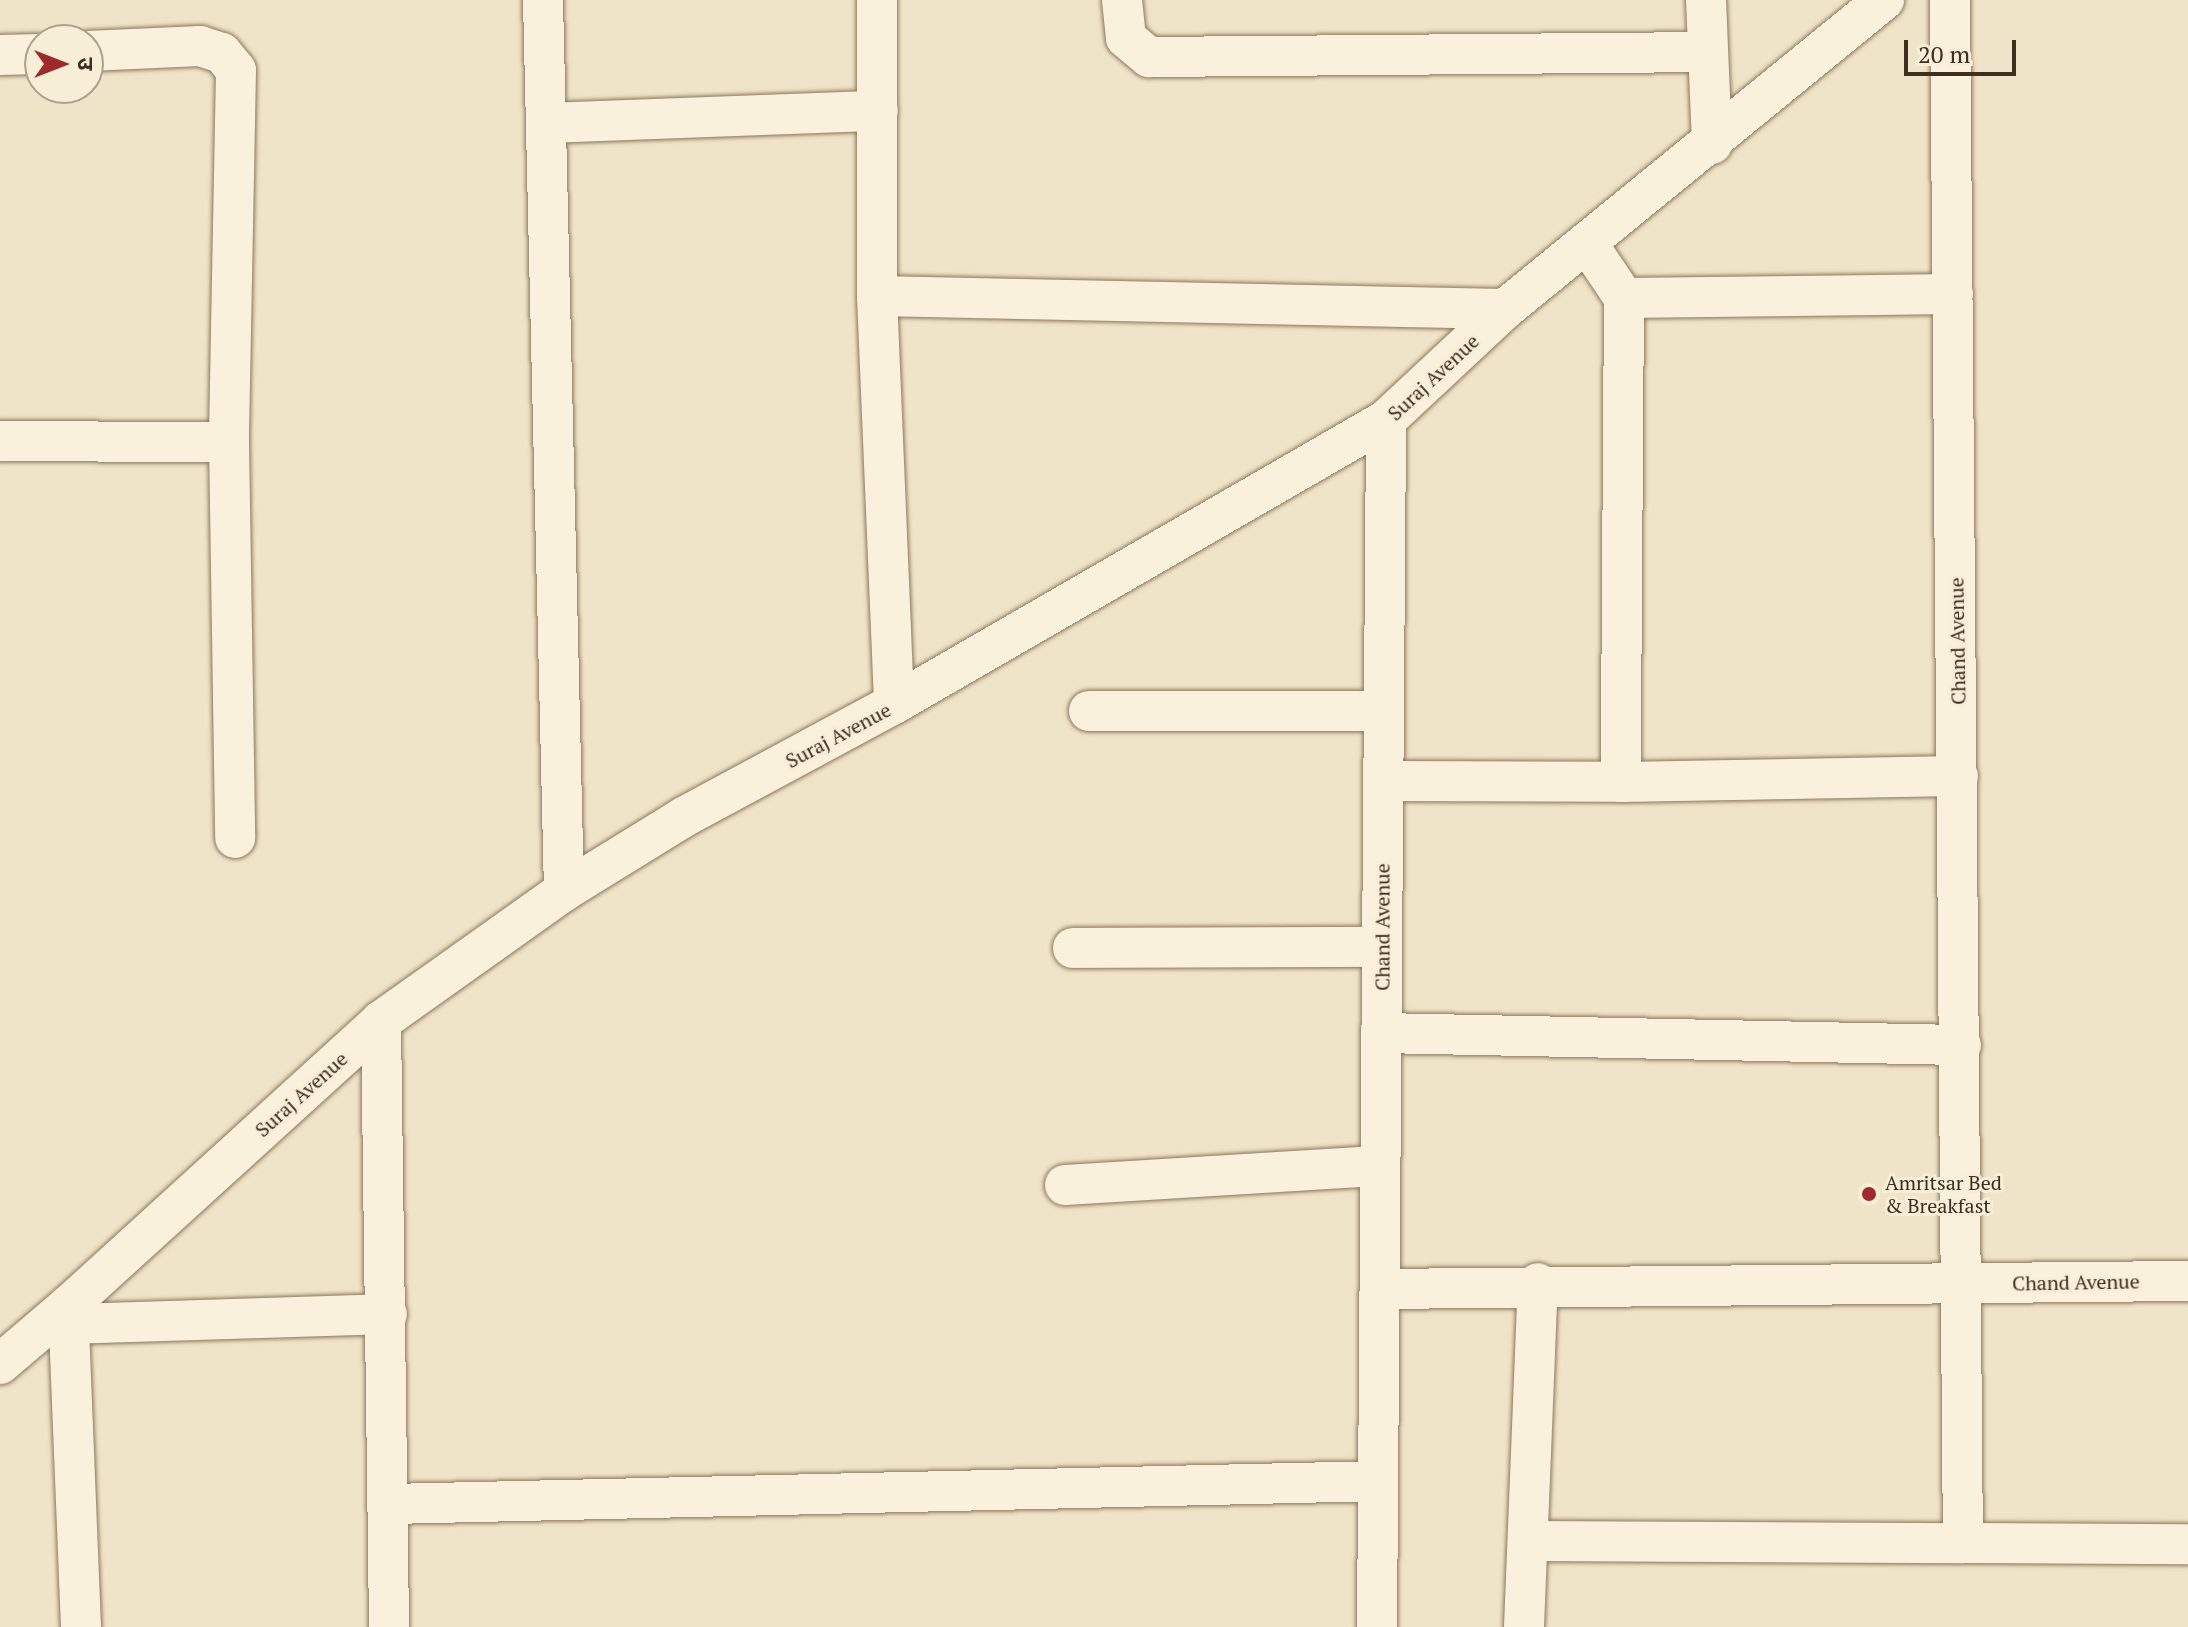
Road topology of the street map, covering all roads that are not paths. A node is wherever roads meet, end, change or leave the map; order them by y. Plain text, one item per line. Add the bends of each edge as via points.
1 (543, 0) edge
2 (877, 0) edge
3 (1122, 0) edge
4 (1706, 0) edge
5 (1884, 0) edge
6 (1950, 0) edge
7 (104, 50) edge
8 (1708, 52) junction
9 (24, 54) edge
10 (0, 55) edge
11 (878, 111) junction
12 (546, 123) junction
13 (1712, 144) junction
14 (1587, 243) junction
15 (1953, 294) junction
16 (877, 296) junction
17 (1624, 298) junction
18 (1505, 309) junction
19 (1386, 420) junction
20 (0, 441) edge
21 (229, 442) junction
22 (894, 704) junction
23 (1089, 711) dead end
24 (1384, 711) junction
25 (1958, 776) junction
26 (1383, 781) junction
27 (1621, 782) junction
28 (235, 838) dead end
29 (564, 891) junction
30 (1382, 947) junction
31 (1073, 948) dead end
32 (381, 1021) junction
33 (1381, 1033) junction
34 (1961, 1045) junction
35 (1376, 1166) junction
36 (1065, 1185) dead end
37 (2188, 1281) edge
38 (1538, 1283) junction
39 (1964, 1283) junction
40 (1380, 1289) junction
41 (387, 1314) junction
42 (69, 1315) junction
43 (0, 1364) edge
44 (1378, 1481) junction
45 (390, 1504) junction
46 (1528, 1541) junction
47 (1963, 1543) junction
48 (2188, 1544) edge
49 (81, 1627) edge
50 (389, 1627) edge
51 (1377, 1627) edge
52 (1524, 1627) edge

1 - 12 street
2 - 11 street
3 - 8 street via 1126,38 1149,57
4 - 8 street
5 - 13 street, Suraj Avenue
6 - 15 street, Chand Avenue
7 - 21 street via 200,46 222,53 236,70
8 - 13 street
9 - 10 street
11 - 12 street
11 - 16 street
12 - 29 street
13 - 14 street, Suraj Avenue
14 - 17 street
14 - 18 street, Suraj Avenue
15 - 17 street
15 - 25 street, Chand Avenue
16 - 18 street
16 - 22 street
17 - 27 street
18 - 19 street, Suraj Avenue
19 - 22 street, Suraj Avenue
19 - 24 street, Chand Avenue
20 - 21 street
21 - 28 street
22 - 29 street, Suraj Avenue via 684,817
23 - 24 street
24 - 26 street, Chand Avenue
25 - 27 street
25 - 34 street, Chand Avenue
26 - 27 street
26 - 30 street, Chand Avenue
29 - 32 street, Suraj Avenue
30 - 31 street
30 - 33 street, Chand Avenue
32 - 41 street
32 - 42 street, Suraj Avenue
33 - 34 street
33 - 35 street, Chand Avenue
34 - 39 street, Chand Avenue
35 - 36 street
35 - 40 street, Chand Avenue
37 - 39 street, Chand Avenue
38 - 39 street, Chand Avenue
38 - 40 street, Chand Avenue
38 - 46 street
39 - 47 street
40 - 44 street, Chand Avenue
41 - 42 street
41 - 45 street
42 - 43 street, Suraj Avenue
42 - 49 street
44 - 45 street
44 - 51 street, Chand Avenue
45 - 50 street
46 - 47 street
46 - 52 street
47 - 48 street

